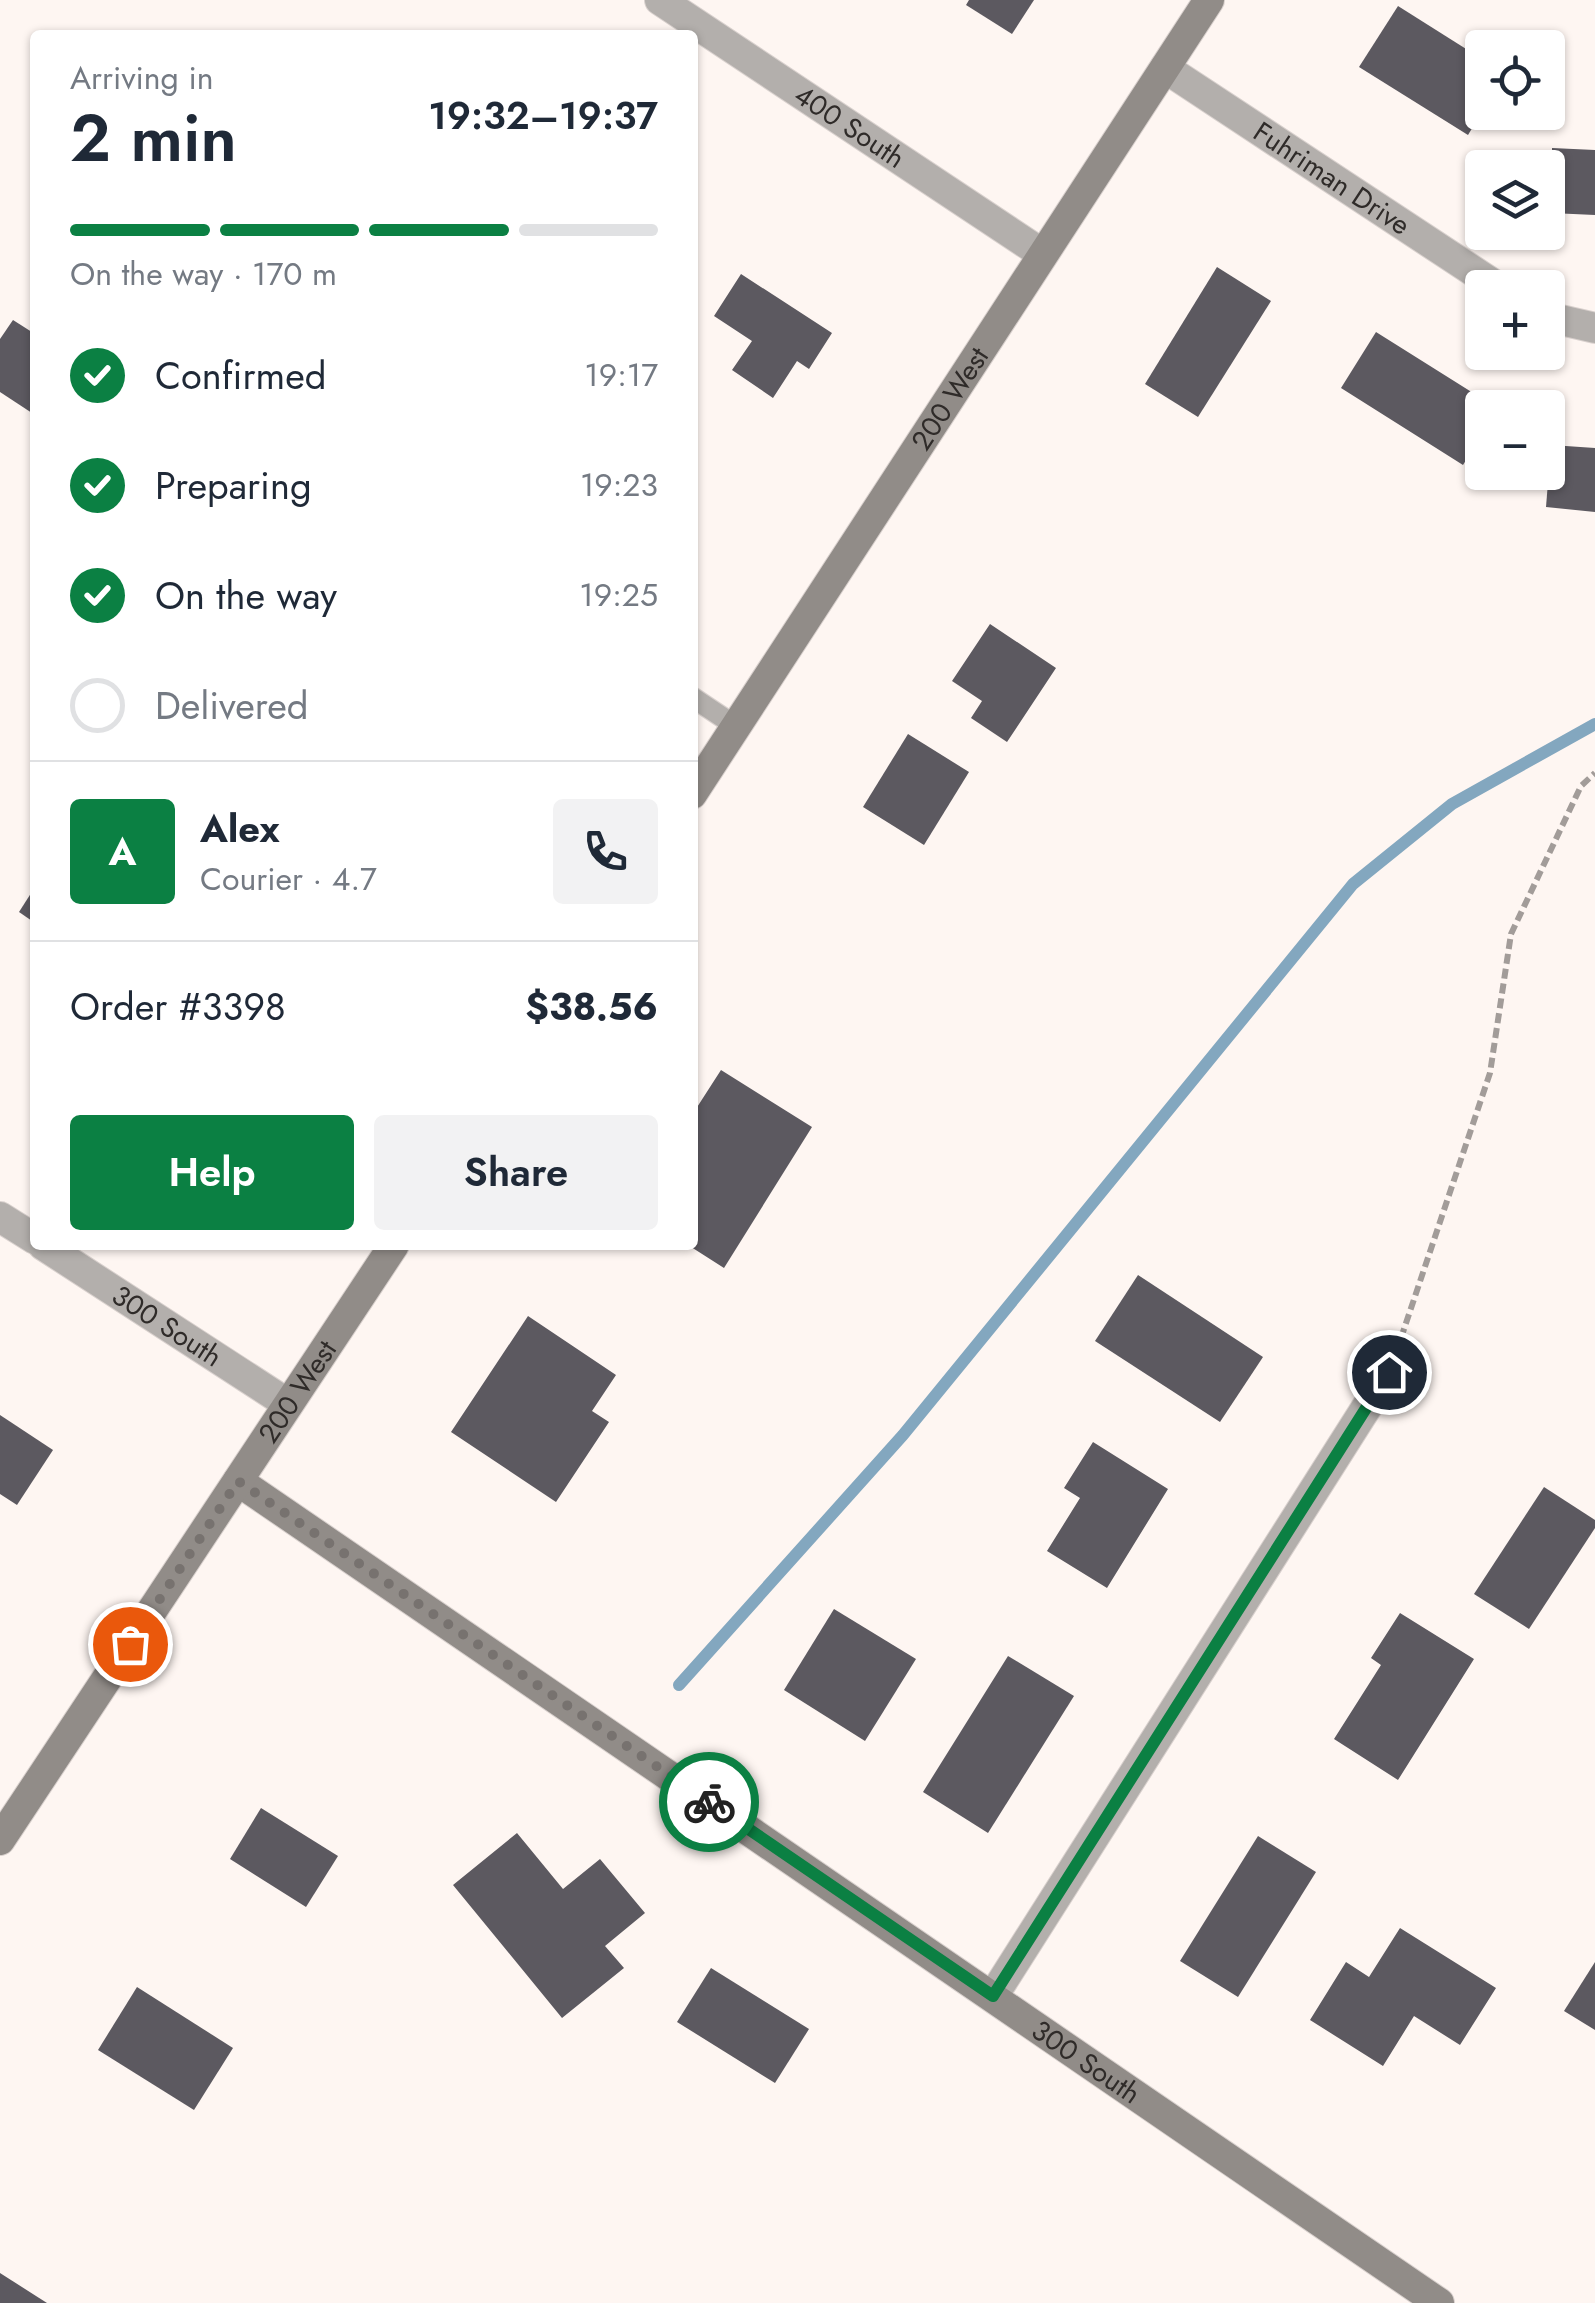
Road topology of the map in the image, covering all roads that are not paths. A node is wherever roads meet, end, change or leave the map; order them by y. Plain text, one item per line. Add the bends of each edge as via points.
1 (660, 0) edge
2 (1209, 0) edge
3 (1165, 68) junction
4 (1040, 253) junction
5 (1472, 270) edge
6 (1565, 321) edge
7 (1595, 328) edge
8 (698, 701) edge
9 (737, 727) junction
10 (698, 785) edge
11 (0, 1217) edge
12 (30, 1237) edge
13 (52, 1250) edge
14 (391, 1250) edge
15 (1389, 1372) road end
16 (288, 1404) junction
17 (238, 1481) junction
18 (0, 1840) edge
19 (993, 1996) junction
20 (1440, 2303) edge

1 - 4 street, 400 South
2 - 3 street, 200 West
3 - 4 street, 200 West
3 - 5 street, Fuhriman Drive
4 - 9 street, 200 West
6 - 7 street
8 - 9 lane
9 - 10 street, 200 West
11 - 12 street
13 - 16 street, 300 South
14 - 16 street, 200 West
15 - 19 street
16 - 17 street, 200 West
17 - 18 street, 200 West
17 - 19 street, 300 South
19 - 20 street, 300 South

